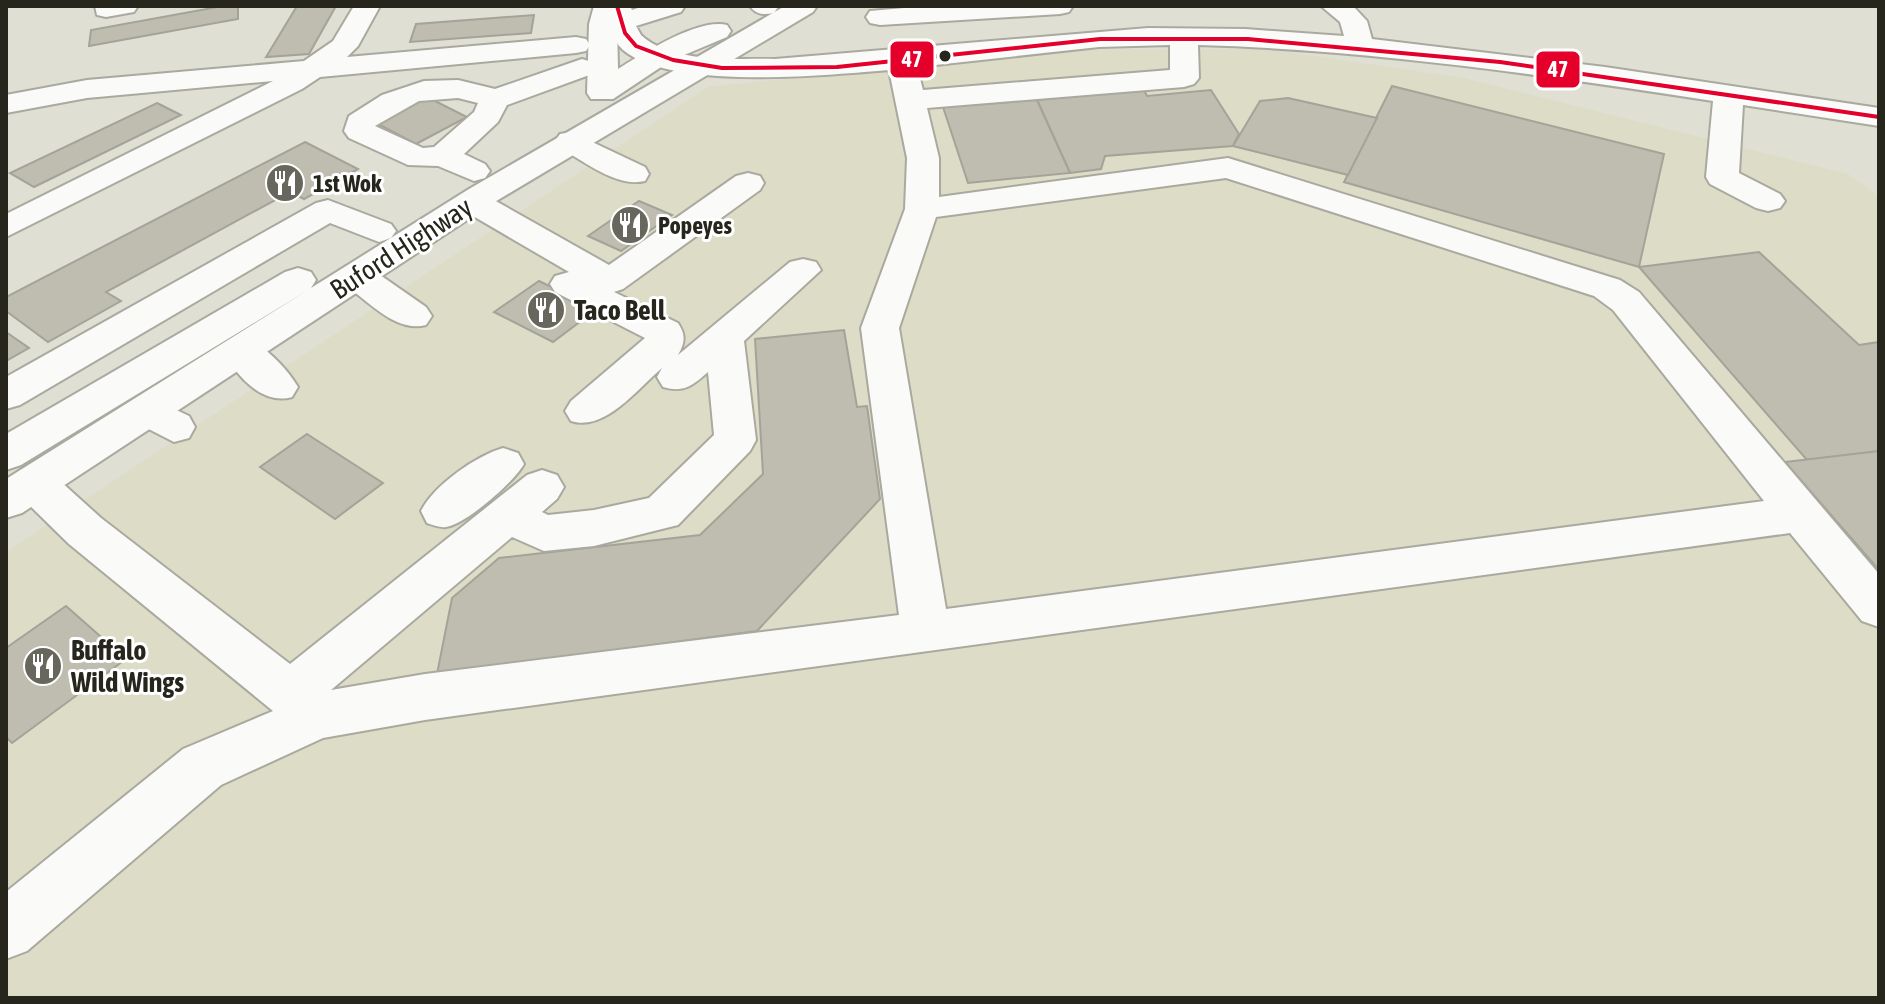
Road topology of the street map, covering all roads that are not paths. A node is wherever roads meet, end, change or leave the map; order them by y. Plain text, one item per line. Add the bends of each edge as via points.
1 (367, 6) edge
2 (672, 6) edge
3 (764, 6) edge
4 (804, 6) edge
5 (1060, 6) edge
6 (1334, 6) edge
7 (615, 11) edge
8 (880, 17) dead end
9 (1184, 36) junction
10 (1359, 45) junction
11 (660, 55) junction
12 (901, 59) junction
13 (705, 64) junction
14 (318, 67) junction
15 (587, 68) junction
16 (1729, 94) junction
17 (495, 99) junction
18 (910, 100) junction
19 (6, 104) edge
20 (1879, 117) edge
21 (571, 141) junction
22 (633, 174) dead end
23 (463, 176) junction
24 (748, 183) dead end
25 (1766, 186) dead end
26 (922, 209) junction
27 (6, 227) edge
28 (379, 231) junction
29 (510, 254) dead end
30 (803, 270) dead end
31 (357, 276) junction
32 (191, 290) junction
33 (244, 311) junction
34 (413, 316) dead end
35 (724, 337) junction
36 (241, 350) junction
37 (41, 376) junction
38 (677, 377) dead end
39 (278, 387) dead end
40 (6, 395) edge
41 (83, 407) junction
42 (585, 411) dead end
43 (15, 479) edge
44 (517, 489) junction
45 (443, 511) dead end
46 (1800, 514) junction
47 (1879, 607) edge
48 (926, 632) junction
49 (304, 705) junction
50 (6, 930) edge

1 - 14 street via 344,46
2 - 7 street
3 - 11 street, Buford Highway
4 - 13 street, Buford Highway
5 - 8 street
6 - 10 street via 1357,24
7 - 11 street via 637,47
7 - 15 street via 603,24 607,55
9 - 10 street via 1265,36
9 - 12 street via 1069,41
9 - 18 street via 1184,78
10 - 16 street
11 - 13 street
11 - 15 street, Buford Highway
12 - 13 street via 782,69
12 - 18 street
13 - 21 street, Buford Highway
14 - 15 street
14 - 19 street via 87,89
14 - 27 street
15 - 17 street
15 - 23 street, Buford Highway
16 - 20 street
16 - 25 street via 1724,159
17 - 23 street
17 - 23 street via 456,86 437,86 360,123 360,131
18 - 26 street via 923,158
21 - 22 street
21 - 23 street, Buford Highway
23 - 24 street via 610,281
23 - 28 street, Buford Highway
23 - 31 street, Buford Highway
26 - 46 street via 1228,168 1607,288 1626,301
26 - 48 street via 880,328
28 - 32 street via 328,210
28 - 33 street, Buford Highway
29 - 42 street via 665,332 664,346
30 - 35 street
31 - 34 street
31 - 36 street, Buford Highway
32 - 33 street
32 - 37 street
33 - 41 street, Buford Highway
35 - 38 street
35 - 44 street via 735,440 662,513 544,533
36 - 39 street
36 - 43 street, Buford Highway via 160,419
37 - 40 street
37 - 41 street
41 - 43 street, Buford Highway
43 - 49 street
44 - 45 street
44 - 49 street
46 - 47 street
46 - 48 street
48 - 49 street via 441,695
49 - 50 street via 202,767

